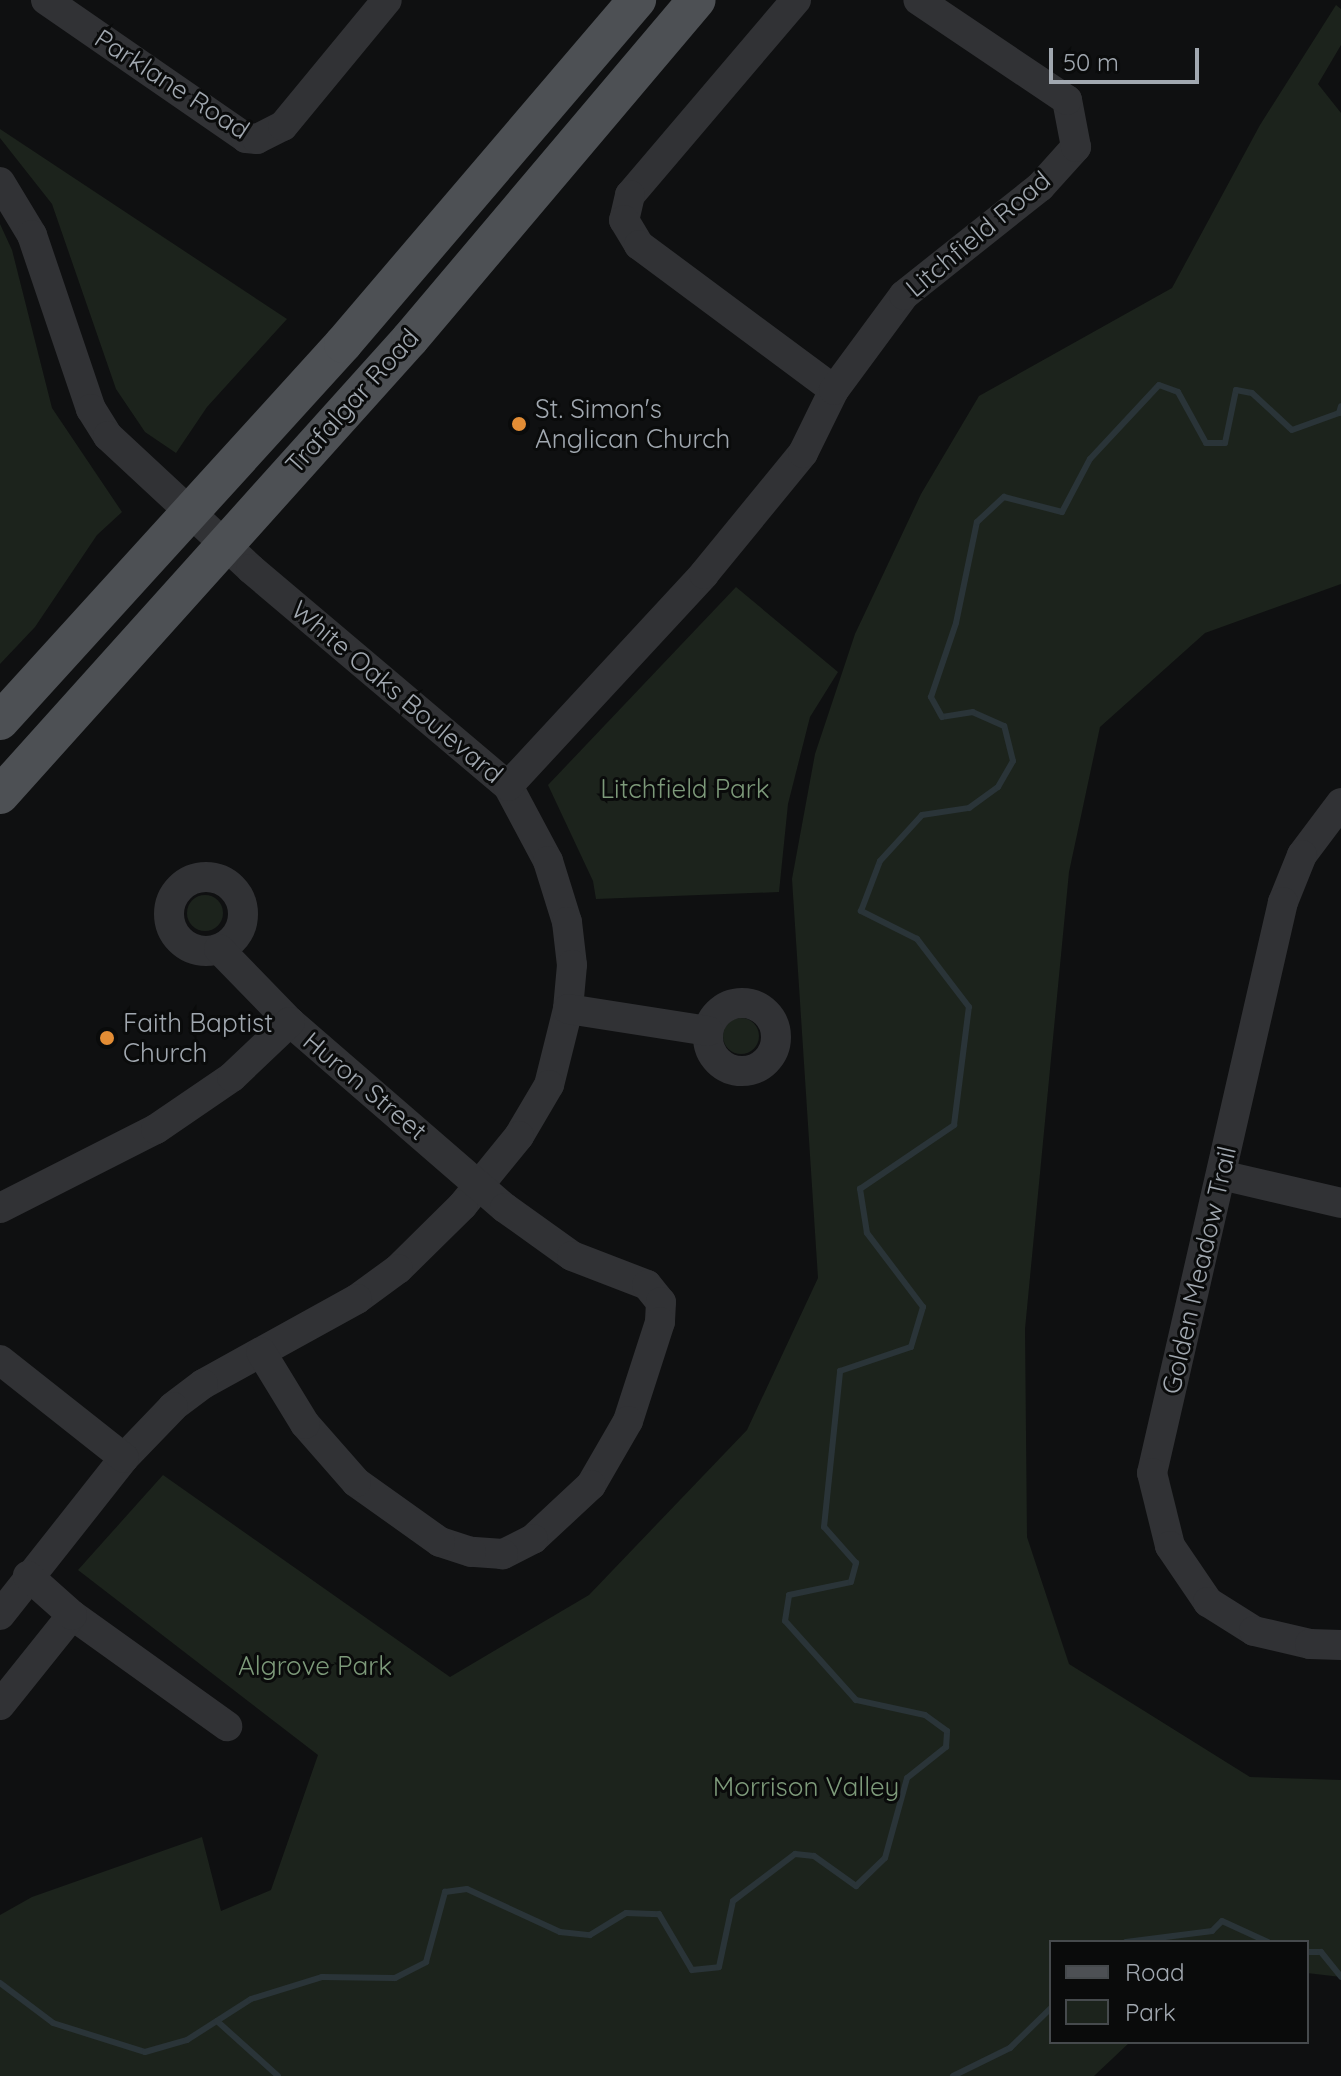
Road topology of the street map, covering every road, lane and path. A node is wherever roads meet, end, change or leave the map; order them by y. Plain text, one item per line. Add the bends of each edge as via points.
1 (46, 0) edge
2 (387, 0) edge
3 (637, 0) edge
4 (696, 0) edge
5 (796, 0) edge
6 (918, 0) edge
7 (0, 182) edge
8 (834, 390) junction
9 (189, 513) junction
10 (223, 545) junction
11 (0, 721) edge
12 (508, 786) junction
13 (0, 795) edge
14 (1341, 803) edge
15 (219, 949) dead end
16 (568, 1009) junction
17 (290, 1022) junction
18 (708, 1031) dead end
19 (1221, 1175) junction
20 (481, 1185) junction
21 (1341, 1203) edge
22 (0, 1208) edge
23 (261, 1352) junction
24 (0, 1360) edge
25 (124, 1458) junction
26 (28, 1576) junction
27 (0, 1615) edge
28 (72, 1615) junction
29 (1341, 1645) edge
30 (0, 1705) edge
31 (227, 1726) dead end

1 - 2 street, Parklane Road via 246,138 257,139 283,126
3 - 9 main road, Trafalgar Road via 512,152
4 - 10 main road, Trafalgar Road via 410,339
5 - 8 street via 630,195 624,220 639,245
6 - 8 street, Litchfield Road via 1067,100 1076,147 1040,187 904,295
7 - 9 street, White Oaks Boulevard via 32,235 91,409 108,436
8 - 12 street, Litchfield Road via 803,453 714,562
9 - 10 street, White Oaks Boulevard
9 - 11 main road, Trafalgar Road
10 - 12 street, White Oaks Boulevard
10 - 13 main road, Trafalgar Road
12 - 16 street, White Oaks Boulevard via 548,861 567,922 572,965
14 - 19 street, Golden Meadow Trail via 1302,855 1283,902
15 - 17 street, Huron Street
16 - 18 street
16 - 20 street, White Oaks Boulevard via 549,1085
17 - 20 street, Huron Street
17 - 22 street via 232,1077 156,1129
19 - 21 street
19 - 29 street, Golden Meadow Trail via 1152,1473 1170,1546 1208,1602 1254,1631
20 - 23 street, White Oaks Boulevard via 398,1269 335,1313
20 - 23 street, Huron Street via 572,1256 647,1285 661,1302 660,1322 628,1421 591,1485 533,1539 503,1554 471,1552 440,1542 356,1482 305,1424
23 - 25 street, White Oaks Boulevard via 173,1407
24 - 25 street
25 - 26 street, White Oaks Boulevard
26 - 27 street, White Oaks Boulevard
26 - 28 street
28 - 30 street
28 - 31 street

